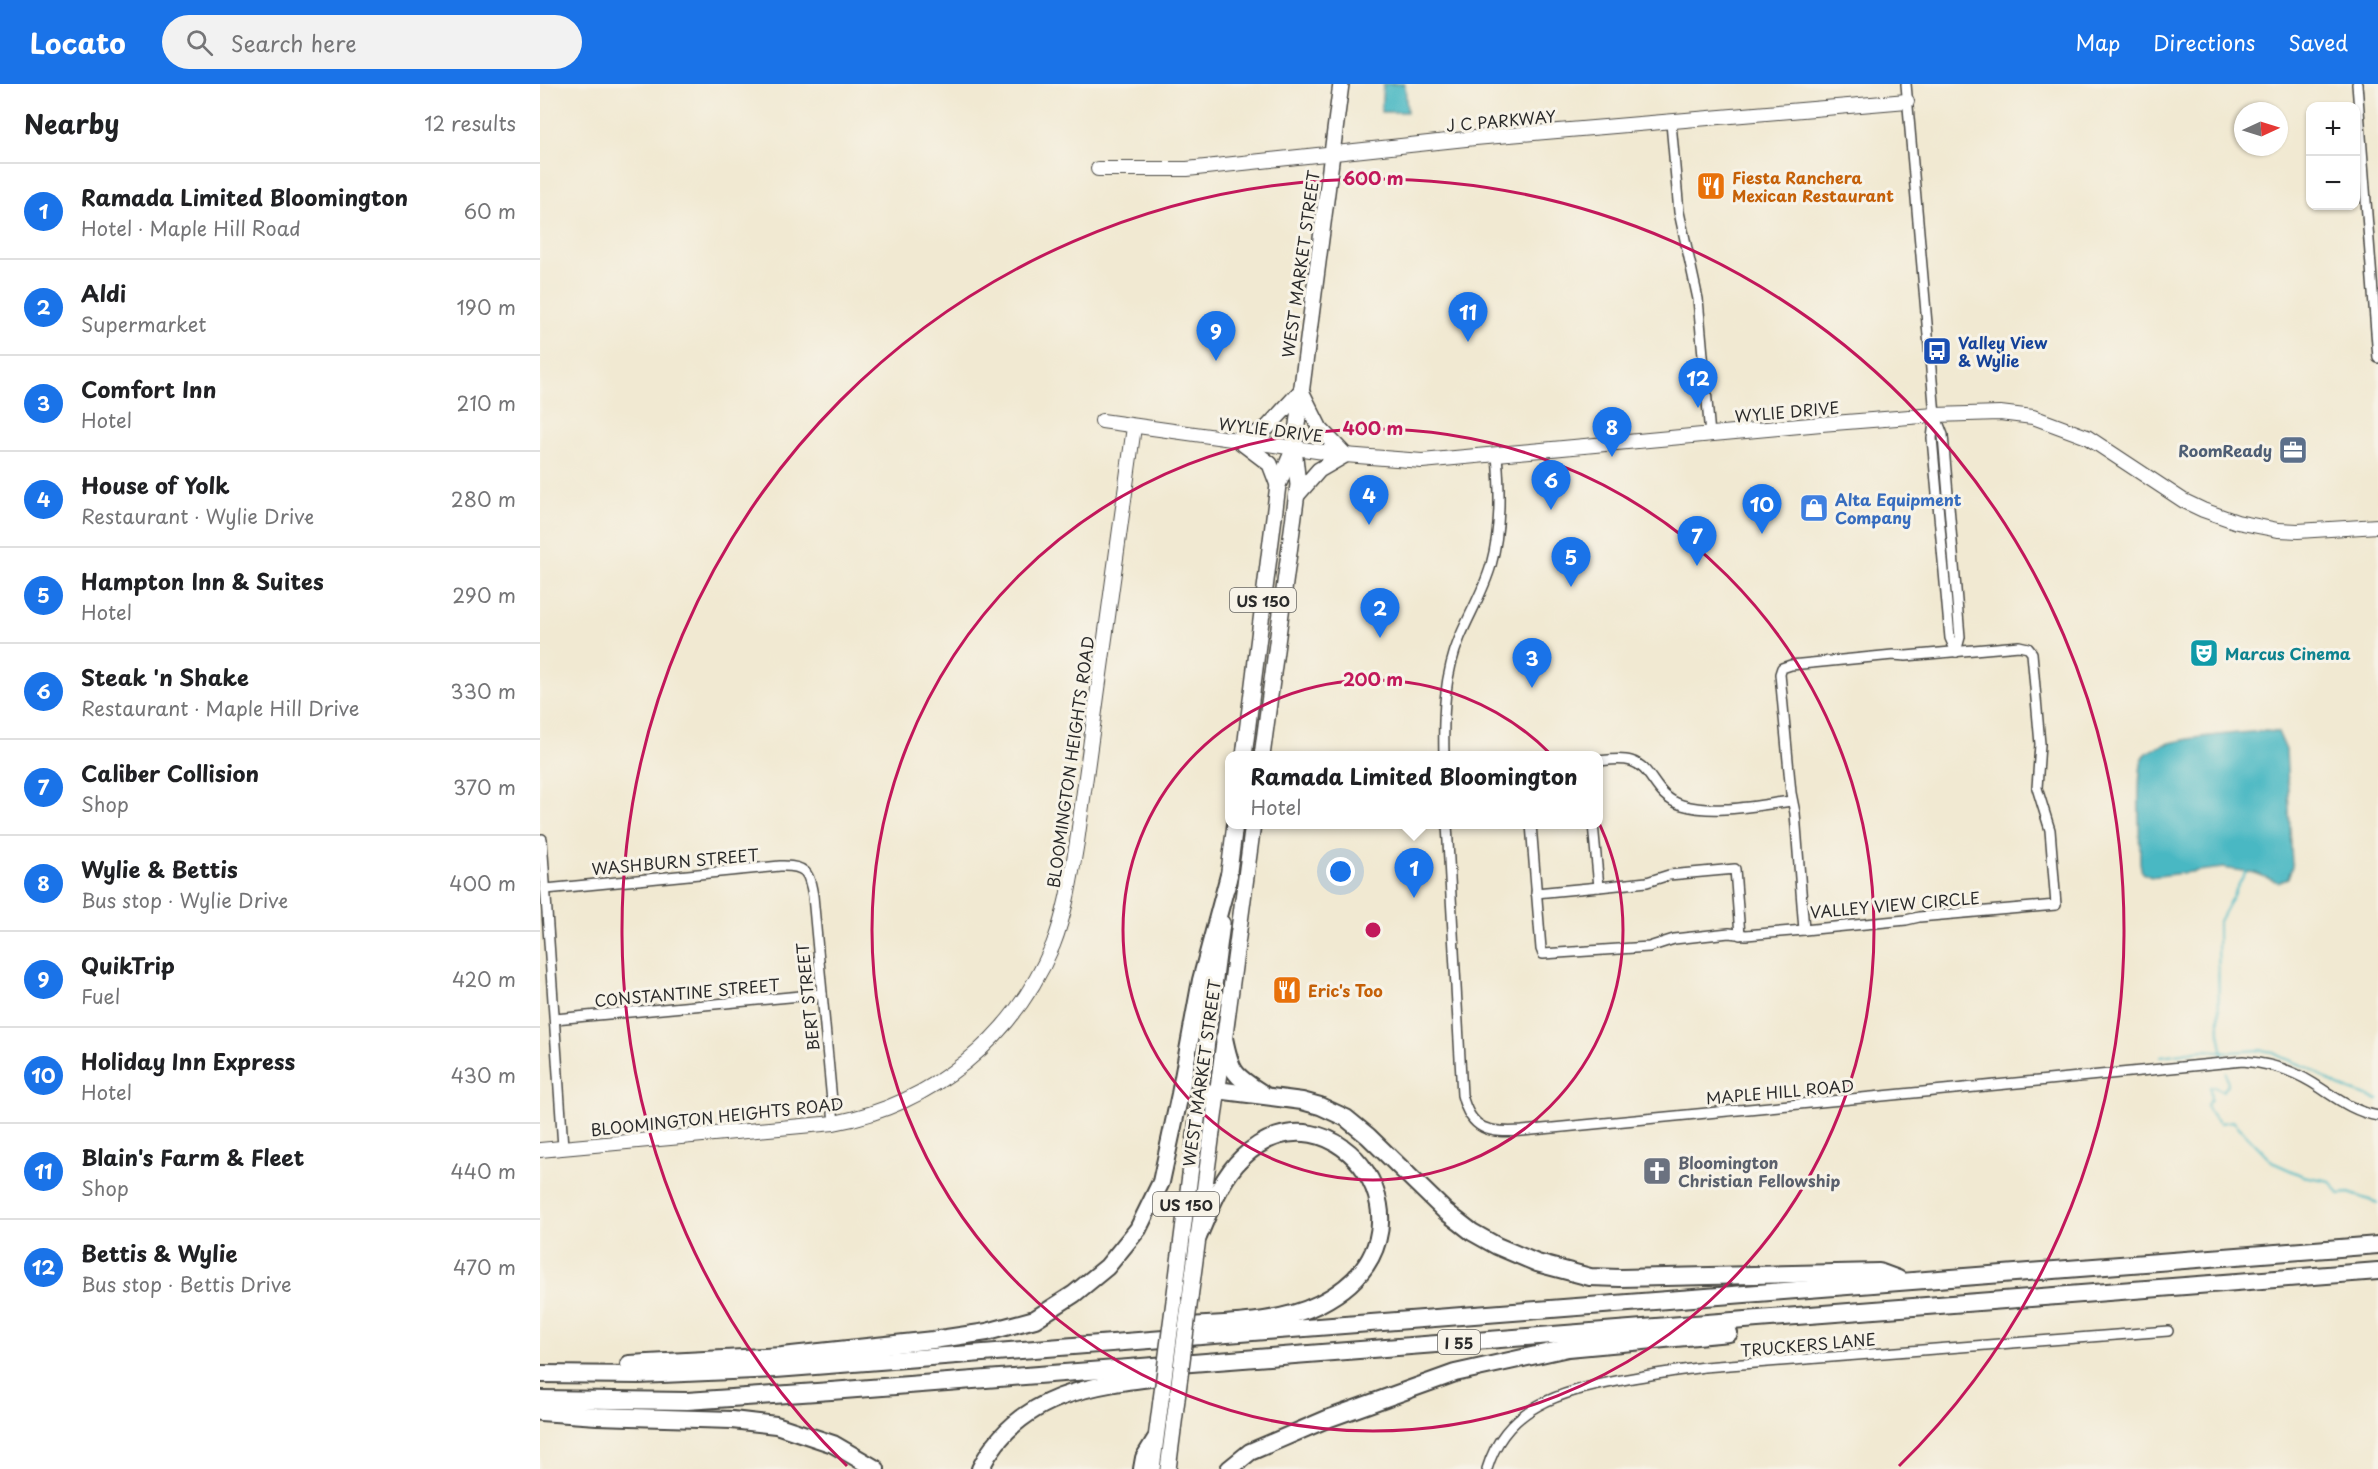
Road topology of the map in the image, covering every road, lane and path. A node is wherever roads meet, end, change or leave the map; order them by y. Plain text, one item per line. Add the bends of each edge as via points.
1 (1341, 84) edge
2 (1906, 84) edge
3 (2357, 84) edge
4 (1908, 101) junction
5 (1671, 123) junction
6 (1332, 152) junction
7 (1098, 169) dead end
8 (2378, 358) edge
9 (1301, 391) junction
10 (1935, 415) junction
11 (1102, 422) dead end
12 (1134, 427) junction
13 (1710, 435) junction
14 (1241, 442) junction
15 (1294, 448) junction
16 (1345, 455) junction
17 (1497, 455) junction
18 (1278, 485) junction
19 (1297, 495) junction
20 (2378, 526) edge
21 (1956, 652) junction
22 (1245, 751) edge
23 (1263, 751) edge
24 (1444, 751) edge
25 (1603, 761) edge
26 (1792, 801) junction
27 (1235, 829) edge
28 (1252, 829) edge
29 (1447, 829) edge
30 (1531, 829) edge
31 (1593, 829) edge
32 (542, 839) dead end
33 (805, 871) joint
34 (1229, 875) junction
35 (1599, 887) junction
36 (546, 889) junction
37 (1536, 893) junction
38 (1804, 930) junction
39 (1740, 935) junction
40 (552, 985) junction
41 (540, 986) edge
42 (822, 994) junction
43 (555, 1019) junction
44 (1224, 1038) junction
45 (1217, 1090) junction
46 (1268, 1096) junction
47 (1198, 1108) junction
48 (2378, 1116) edge
49 (834, 1123) junction
50 (540, 1142) edge
51 (552, 1149) edge
52 (540, 1156) edge
53 (1198, 1237) junction
54 (2378, 1245) edge
55 (2378, 1271) edge
56 (1908, 1282) junction
57 (1809, 1316) junction
58 (2168, 1331) dead end
59 (1107, 1343) junction
60 (1224, 1361) junction
61 (540, 1374) edge
62 (595, 1375) junction
63 (540, 1399) edge
64 (540, 1412) edge
65 (1155, 1440) junction
66 (876, 1469) edge
67 (980, 1469) edge
68 (1142, 1469) edge
69 (1152, 1469) edge
70 (1168, 1469) edge
71 (1229, 1469) edge
72 (1487, 1469) edge

1 - 6 main road, WEST MARKET STREET / US 150
2 - 4 street
3 - 8 street
4 - 5 main road, J C PARKWAY
4 - 10 street
5 - 6 main road, J C PARKWAY
5 - 13 street via 1679,212 1698,298
6 - 7 main road, J C PARKWAY via 1187,168
6 - 9 main road, WEST MARKET STREET / US 150
9 - 14 main road via 1267,428
9 - 15 main road, WEST MARKET STREET / US 150
9 - 16 main road via 1320,429
10 - 13 main road, WYLIE DRIVE
10 - 20 main road, WYLIE DRIVE via 2000,413 2033,417 2062,427 2099,444 2193,505 2257,527 2298,531
10 - 21 street via 1932,438 1950,638
11 - 12 main road, WYLIE DRIVE
12 - 14 main road, WYLIE DRIVE
12 - 49 main road, BLOOMINGTON HEIGHTS ROAD via 1077,842 1066,903 1053,945 1022,1002 997,1034 965,1064 919,1094
13 - 17 main road, WYLIE DRIVE
14 - 15 main road, WYLIE DRIVE
14 - 18 main road via 1269,464
15 - 16 main road, WYLIE DRIVE
15 - 18 main road, WEST MARKET STREET / US 150
15 - 19 main road, WEST MARKET STREET / US 150
16 - 17 main road, WYLIE DRIVE via 1422,461
16 - 19 main road via 1319,470
17 - 24 street via 1498,527 1491,564 1453,655 1444,709
18 - 22 main road, WEST MARKET STREET / US 150
19 - 23 main road, WEST MARKET STREET / US 150
21 - 26 street, VALLEY VIEW CIRCLE via 1785,666 1780,674
21 - 38 street, VALLEY VIEW CIRCLE via 2019,646 2032,653 2040,744 2037,788 2050,830 2056,905
25 - 26 street via 1631,761 1645,768 1661,794 1680,804 1706,809
26 - 38 street, VALLEY VIEW CIRCLE
27 - 34 main road, WEST MARKET STREET / US 150
28 - 44 main road, WEST MARKET STREET / US 150
29 - 48 street, MAPLE HILL ROAD via 1462,1095 1471,1117 1488,1130 1522,1131 2243,1061 2290,1071 2343,1104
30 - 37 street
31 - 35 street
32 - 36 street
33 - 36 street, WASHBURN STREET via 780,866
33 - 42 street, BERT STREET via 813,896
34 - 47 main road, WEST MARKET STREET / US 150
34 - 62 highway via 1201,980 1161,1182 1138,1229 1107,1267 1074,1294 1035,1318 987,1332 782,1356 620,1365
35 - 37 street
35 - 39 street via 1735,869
36 - 40 street
37 - 39 street via 1543,954 1649,947 1674,939
38 - 39 street
40 - 41 street
40 - 43 street
42 - 43 street, CONSTANTINE STREET
42 - 49 street, BERT STREET
43 - 51 street
44 - 45 main road, WEST MARKET STREET / US 150
44 - 46 highway via 1232,1070
45 - 46 highway
45 - 47 highway via 1206,1096
45 - 53 main road, WEST MARKET STREET / US 150
46 - 56 highway via 1320,1106 1346,1118 1472,1232 1537,1263 1590,1277 1879,1272
47 - 65 main road, WEST MARKET STREET / US 150, bridge
49 - 51 main road, BLOOMINGTON HEIGHTS ROAD
50 - 51 main road
51 - 52 main road
53 - 59 highway via 1221,1185 1240,1159 1256,1147 1288,1135 1321,1137 1357,1158 1373,1185 1381,1214 1368,1263 1348,1286 1319,1304 1276,1318 1154,1329
53 - 70 main road, WEST MARKET STREET / US 150, bridge
54 - 56 highway, I 55
55 - 57 highway, I 55
56 - 59 highway, I 55
57 - 60 highway, I 55
57 - 71 highway via 1742,1332 1568,1348 1455,1373 1327,1419 1250,1452
58 - 72 street, TRUCKERS LANE via 1704,1367 1574,1389 1522,1416 1495,1449
59 - 62 highway, I 55 via 776,1369
60 - 63 highway, I 55 via 696,1401
60 - 67 highway via 1194,1374 1084,1388 1064,1395 1024,1416 996,1442
61 - 62 highway, I 55
64 - 66 highway via 776,1425 833,1444
65 - 68 highway
65 - 69 main road, WEST MARKET STREET / US 150

